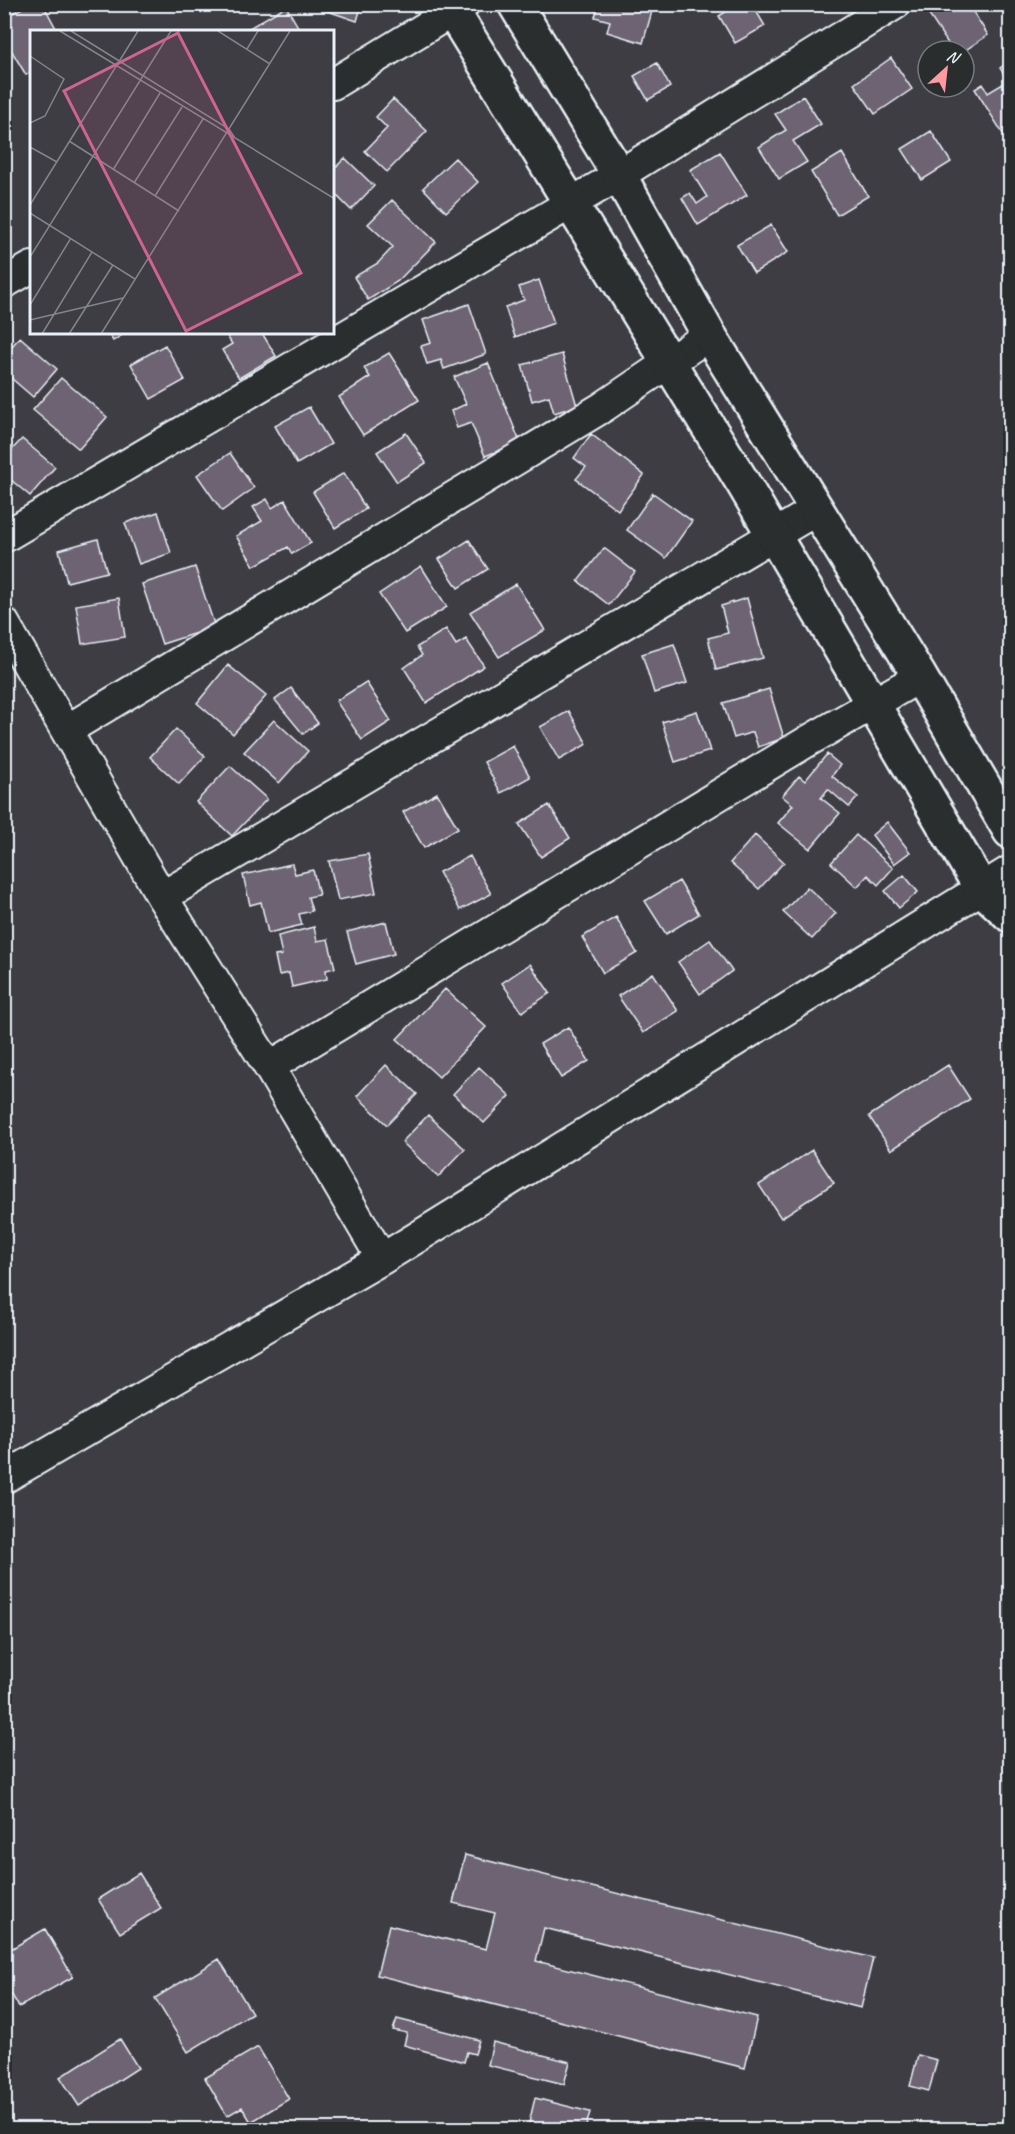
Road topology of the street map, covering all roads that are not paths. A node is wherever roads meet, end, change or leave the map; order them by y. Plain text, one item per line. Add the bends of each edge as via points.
1 (515, 4) edge
2 (895, 4) edge
3 (455, 7) edge
4 (334, 83) edge
5 (619, 175) junction
6 (571, 202) junction
7 (30, 268) edge
8 (4, 283) edge
9 (709, 335) junction
10 (669, 363) junction
11 (816, 510) junction
12 (4, 537) edge
13 (773, 537) junction
14 (4, 623) edge
15 (920, 676) junction
16 (874, 703) junction
17 (67, 730) junction
18 (1011, 831) edge
19 (1011, 871) edge
20 (981, 888) junction
21 (162, 897) junction
22 (1011, 915) edge
23 (269, 1067) junction
24 (382, 1259) junction
25 (4, 1478) edge

1 - 5 street
2 - 5 street
3 - 4 street
3 - 6 street
5 - 6 street
5 - 9 street
6 - 10 street
6 - 12 street
7 - 8 street
9 - 10 street
9 - 11 street
10 - 13 street
10 - 17 street via 603,407
11 - 13 street
11 - 15 street
13 - 16 street
13 - 21 street
14 - 17 street
15 - 16 street
15 - 18 street
16 - 20 street
16 - 23 street
17 - 21 street
19 - 20 street
20 - 22 street
20 - 24 street
21 - 23 street
23 - 24 street
24 - 25 street

